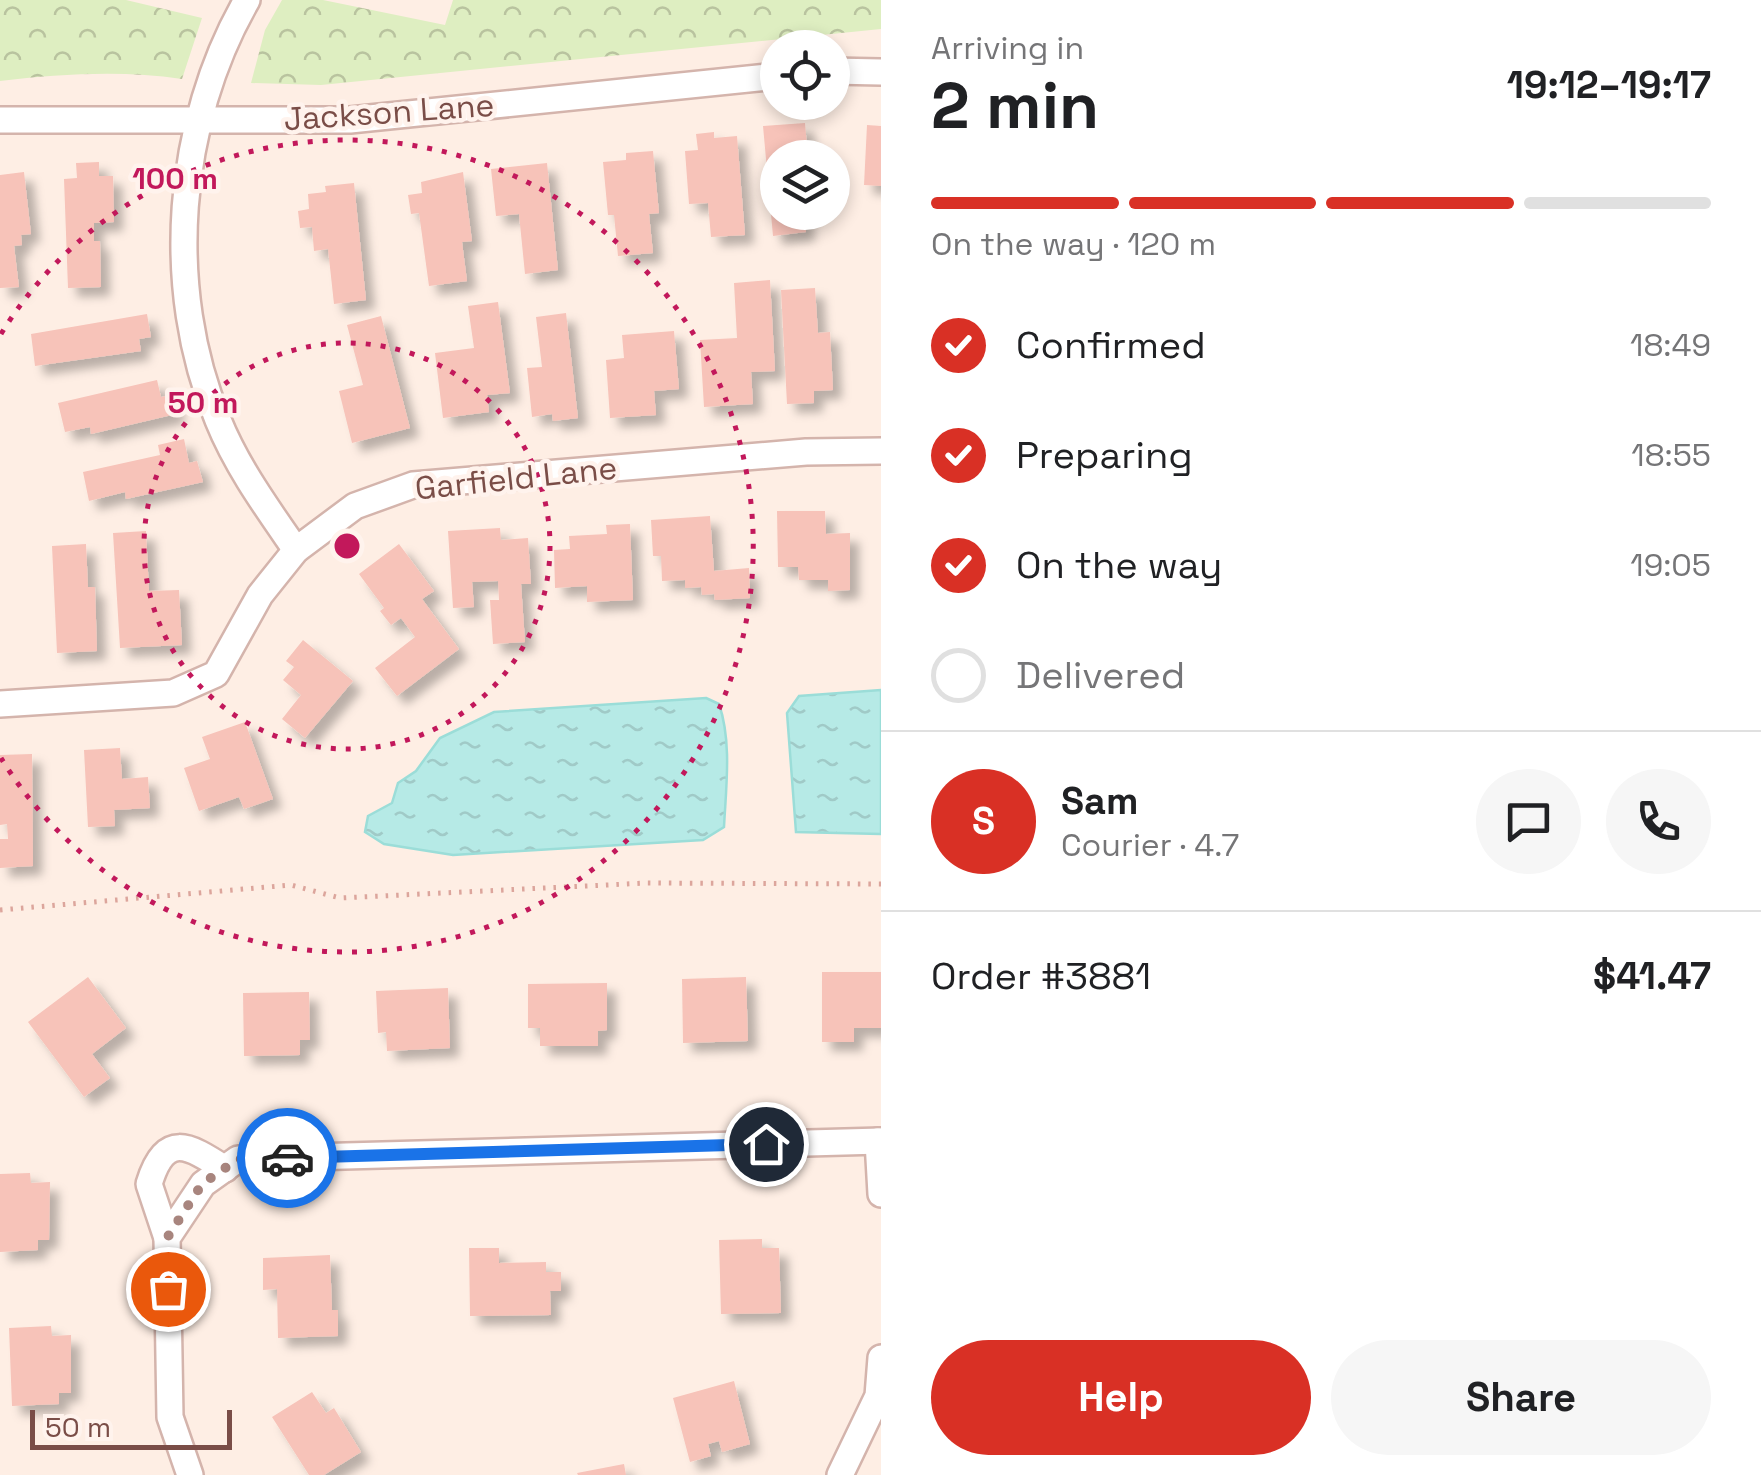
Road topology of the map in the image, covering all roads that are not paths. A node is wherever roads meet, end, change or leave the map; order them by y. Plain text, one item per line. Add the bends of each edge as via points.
1 (247, 0) edge
2 (850, 72) edge
3 (881, 72) edge
4 (760, 78) edge
5 (197, 119) junction
6 (0, 120) edge
7 (881, 450) edge
8 (296, 550) junction
9 (0, 704) edge
10 (880, 1141) edge
11 (225, 1169) junction
12 (881, 1194) edge
13 (167, 1238) junction
14 (881, 1358) edge
15 (190, 1475) edge
16 (840, 1475) edge

1 - 5 street
2 - 3 street
4 - 5 street, Jackson Lane via 350,120
5 - 6 street, Jackson Lane
5 - 8 street via 186,196 194,338 217,418 248,480
7 - 8 street, Garfield Lane via 413,485 355,506
8 - 9 street, Garfield Lane via 260,596 216,674 173,693
10 - 11 street via 238,1159
10 - 12 street
11 - 13 street via 202,1184
11 - 13 street via 191,1147 163,1154 149,1184
13 - 15 street via 170,1417
14 - 16 street via 878,1396

